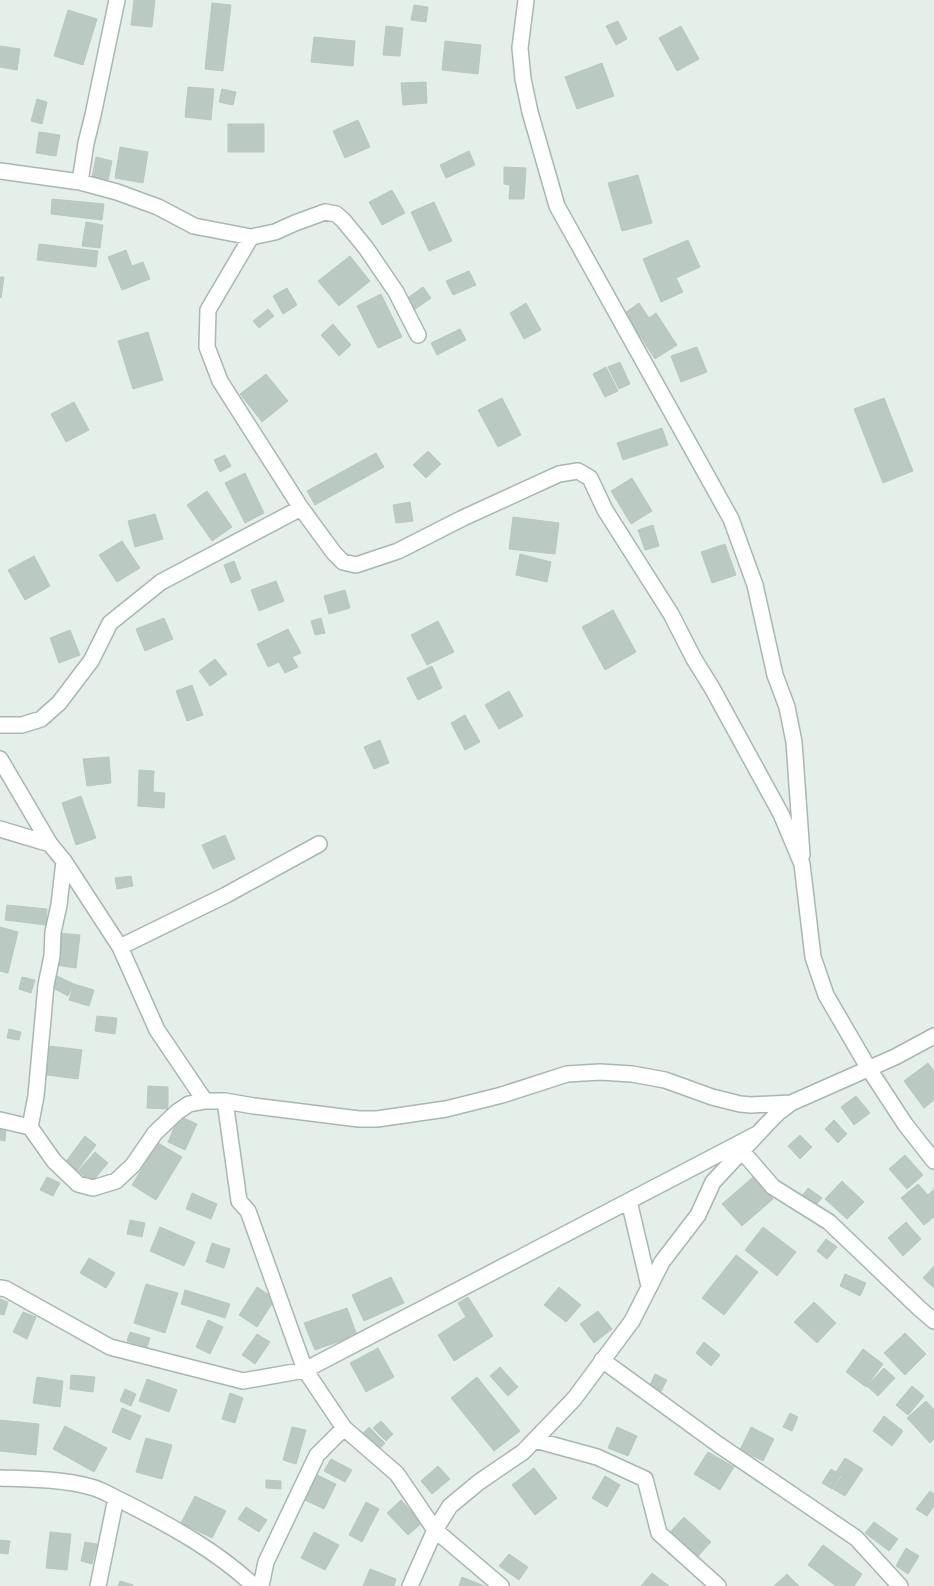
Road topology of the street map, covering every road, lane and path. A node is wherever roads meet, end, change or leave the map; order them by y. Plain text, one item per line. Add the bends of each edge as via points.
1 (117, 0) edge
2 (526, 0) edge
3 (0, 172) edge
4 (80, 182) junction
5 (251, 237) junction
6 (418, 335) dead end
7 (301, 508) junction
8 (0, 725) edge
9 (0, 759) edge
10 (0, 829) edge
11 (50, 844) junction
12 (319, 844) dead end
13 (64, 861) junction
14 (802, 864) junction
15 (120, 947) junction
16 (934, 1036) edge
17 (869, 1069) junction
18 (225, 1101) junction
19 (204, 1102) junction
20 (791, 1103) junction
21 (0, 1120) edge
22 (30, 1127) junction
23 (759, 1133) junction
24 (742, 1151) junction
25 (934, 1161) edge
26 (629, 1201) junction
27 (649, 1286) junction
28 (0, 1288) edge
29 (934, 1321) edge
30 (602, 1360) junction
31 (305, 1370) junction
32 (344, 1428) junction
33 (535, 1440) junction
34 (0, 1478) edge
35 (116, 1498) junction
36 (434, 1530) junction
37 (98, 1586) edge
38 (254, 1586) edge
39 (261, 1586) edge
40 (410, 1586) edge
41 (501, 1586) edge
42 (718, 1586) edge
43 (900, 1586) edge

1 - 4 street
2 - 14 street via 520,48 523,79 557,206 731,519 754,586 794,742
3 - 4 street
4 - 5 street via 158,207 194,226
5 - 6 street via 275,232 325,212 336,214 360,241 396,292
5 - 7 street via 208,310 207,347 220,382
7 - 8 street via 161,582 110,623 91,661 59,703 41,719 22,725
7 - 14 street via 334,553 343,562 356,566 398,551 559,474 578,471 590,478 605,510 671,614 712,688 781,814
9 - 11 street
10 - 11 street
11 - 13 street
12 - 15 street via 226,895
13 - 15 street
13 - 22 street
14 - 17 street via 814,957 826,995
15 - 19 street via 157,1030
16 - 17 street
17 - 20 street
17 - 25 street
18 - 19 street
18 - 20 street via 377,1119 446,1109 567,1074 600,1072 665,1080 740,1104
18 - 31 street via 239,1201 248,1211
19 - 22 street via 189,1104 176,1112 116,1181 93,1188 78,1184 54,1162
20 - 23 street
21 - 22 street
23 - 24 street
23 - 26 street
24 - 27 street via 712,1182 698,1215 662,1262
24 - 29 street via 773,1186 829,1222
26 - 27 street
26 - 31 street
27 - 30 street via 632,1320
28 - 31 street via 110,1347 243,1381
30 - 33 street via 574,1399
30 - 43 street via 856,1538
31 - 32 street
32 - 36 street via 397,1474
32 - 39 street via 317,1455 266,1562
33 - 36 street via 524,1452 450,1506
33 - 42 street via 597,1457 645,1479 659,1533
34 - 35 street via 54,1480 92,1487
35 - 37 street
35 - 38 street via 191,1538
36 - 40 street
36 - 41 street

